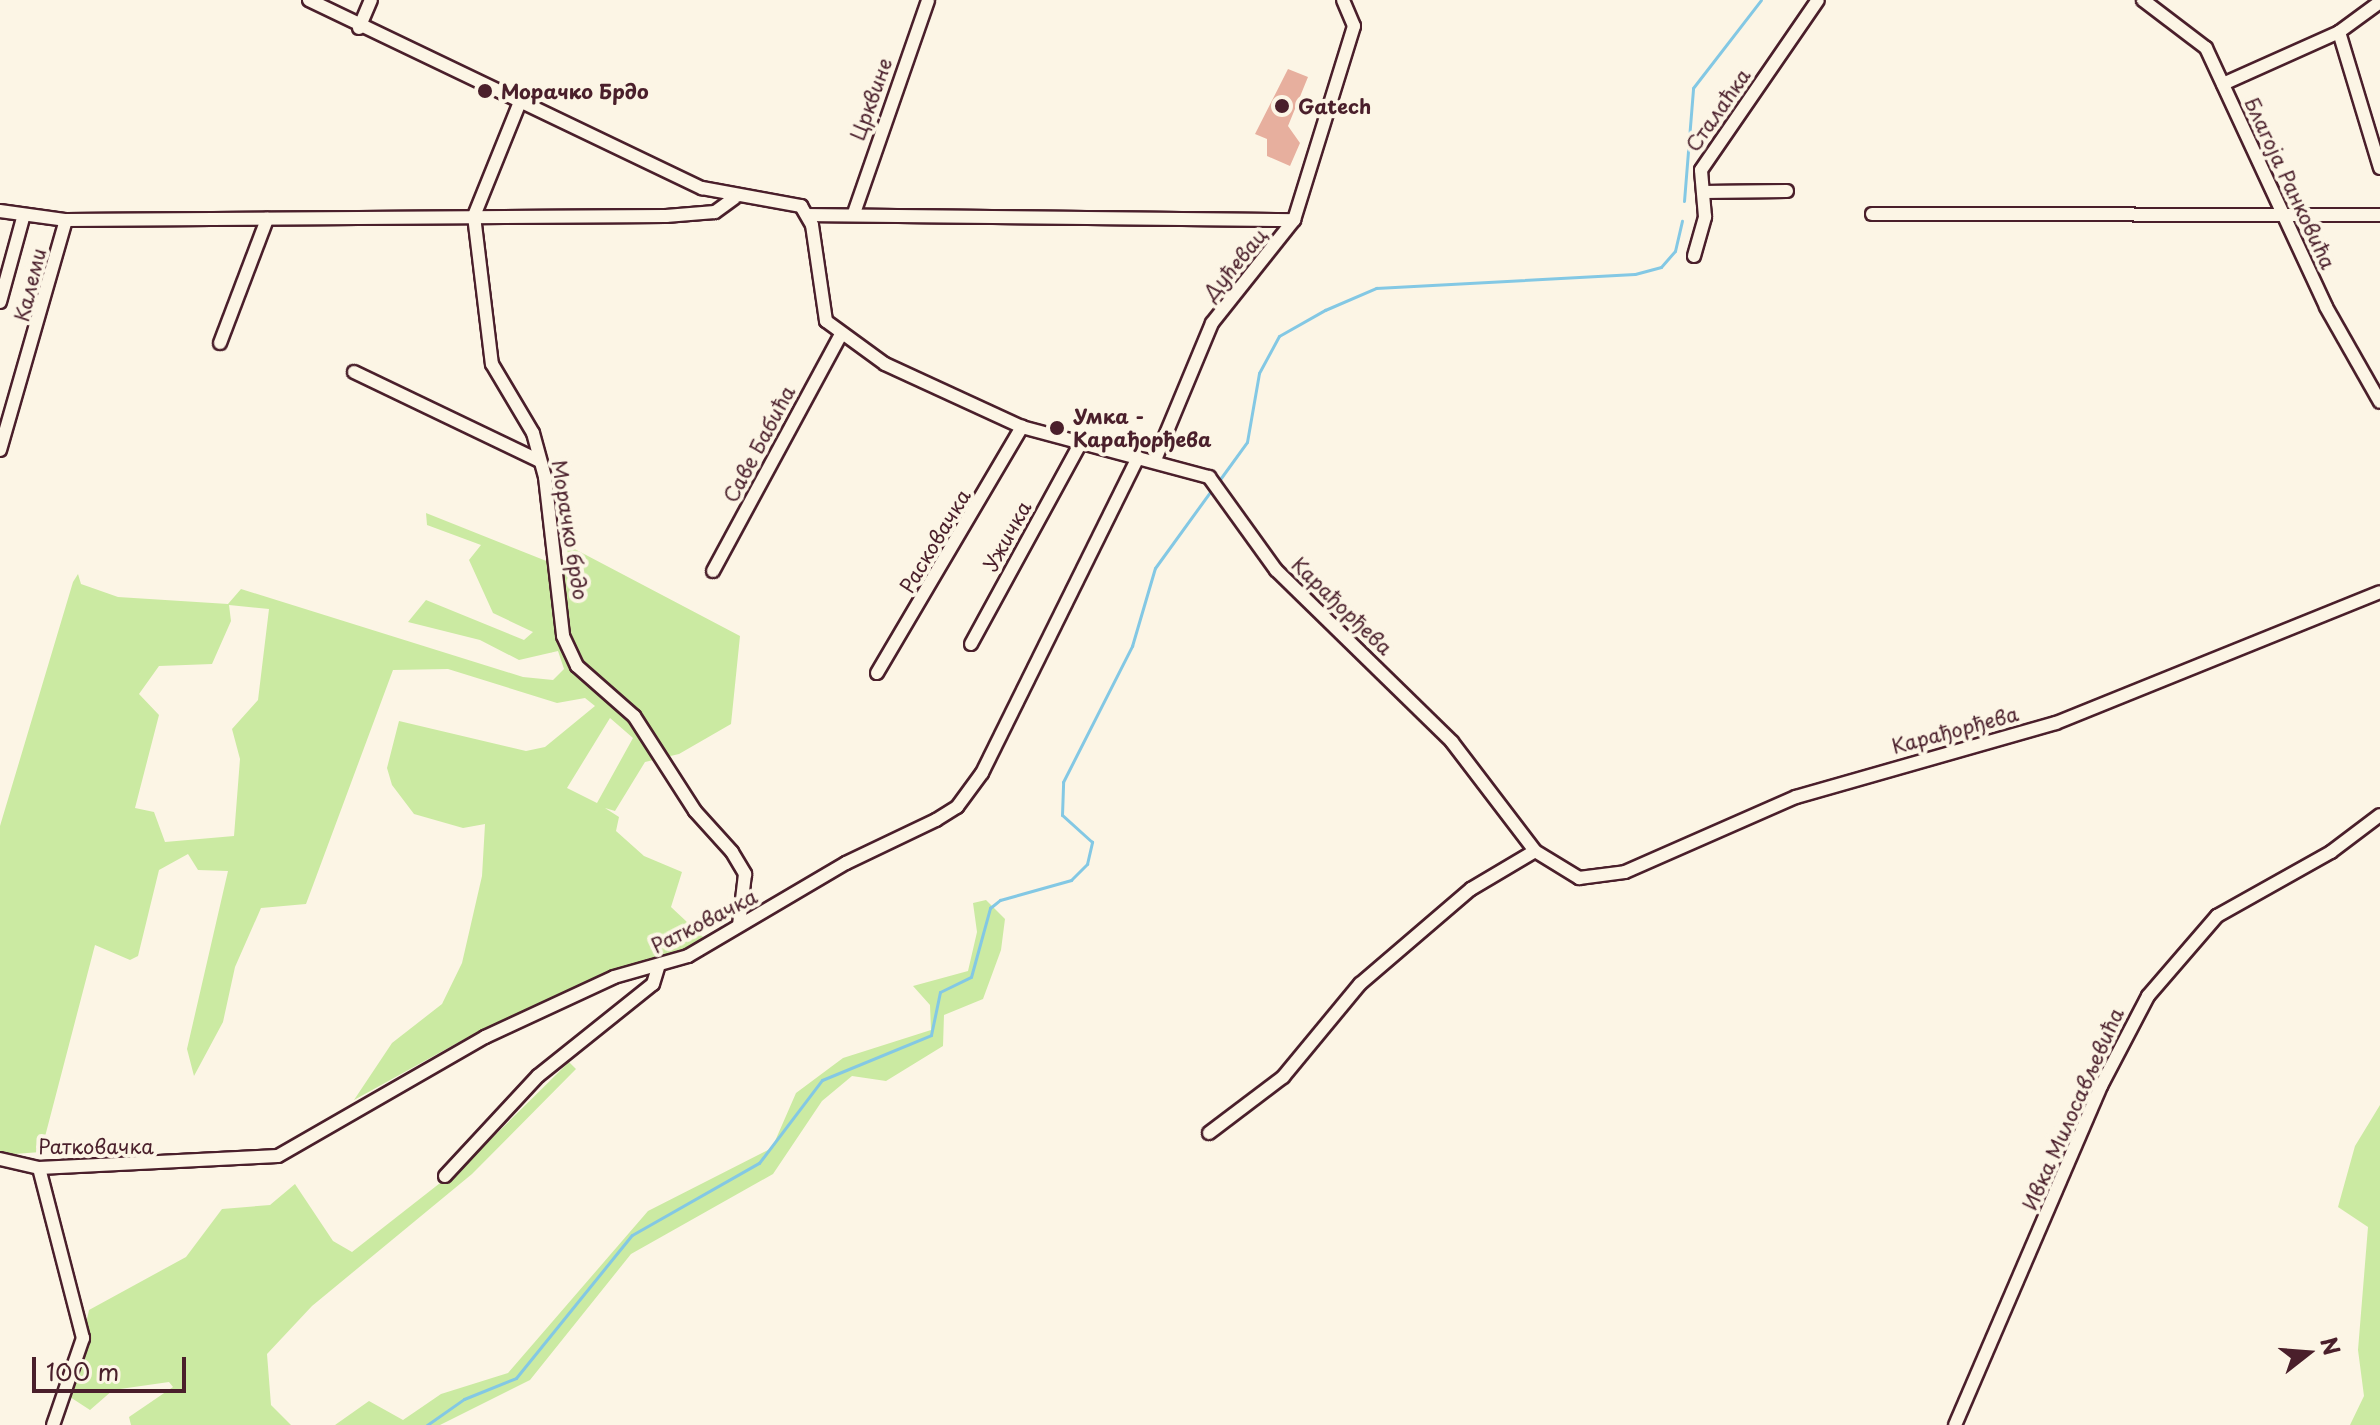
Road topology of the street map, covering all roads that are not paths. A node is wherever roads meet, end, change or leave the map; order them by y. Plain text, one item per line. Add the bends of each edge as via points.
1 (309, 0) edge
2 (371, 0) edge
3 (928, 0) edge
4 (1343, 0) edge
5 (1818, 0) edge
6 (2143, 0) edge
7 (2380, 2) edge
8 (359, 28) junction
9 (2339, 32) junction
10 (2223, 84) junction
11 (522, 97) junction
12 (2380, 168) edge
13 (1787, 191) dead end
14 (1703, 192) junction
15 (734, 198) junction
16 (0, 211) edge
17 (854, 213) junction
18 (1872, 214) dead end
19 (809, 215) junction
20 (2280, 215) junction
21 (2380, 215) edge
22 (474, 216) junction
23 (23, 218) junction
24 (267, 219) junction
25 (66, 220) junction
26 (1294, 220) junction
27 (1694, 256) dead end
28 (0, 302) edge
29 (840, 336) junction
30 (220, 343) dead end
31 (354, 372) dead end
32 (2380, 402) edge
33 (1022, 427) junction
34 (1079, 446) junction
35 (0, 450) edge
36 (1138, 457) junction
37 (1155, 460) junction
38 (540, 461) junction
39 (713, 571) dead end
40 (2380, 592) edge
41 (971, 644) dead end
42 (877, 673) dead end
43 (2380, 815) edge
44 (1535, 851) junction
45 (739, 925) junction
46 (658, 968) junction
47 (1209, 1133) dead end
48 (0, 1159) edge
49 (39, 1168) junction
50 (445, 1176) dead end
51 (53, 1425) edge
52 (1955, 1425) edge

1 - 8 street
2 - 8 street
3 - 17 street, Црквине
4 - 26 street, Дућевац via 1354,26
5 - 14 street, Сталаћка via 1701,170
6 - 10 street, Благоја Ранковића via 2197,37
7 - 9 street
8 - 11 street
9 - 10 street
9 - 12 street
10 - 20 street, Благоја Ранковића
11 - 15 street
11 - 22 street, Морачко брдо
13 - 14 street
14 - 27 street, Сталаћка via 1705,217
15 - 19 street via 794,202
15 - 22 street via 696,215
16 - 23 street
17 - 19 street
17 - 26 street
18 - 20 street
19 - 29 street via 821,308
20 - 21 street
20 - 32 street, Благоја Ранковића
22 - 24 street
22 - 38 street, Морачко брдо via 492,364 533,433
23 - 25 street
23 - 28 street
24 - 25 street
24 - 30 street
25 - 35 street, Калеми
26 - 37 street, Дућевац via 1212,323
29 - 33 street, Карађорђева
29 - 39 street, Саве Бабића
31 - 38 street
33 - 34 street, Карађорђева
33 - 42 street, Расковачка
34 - 36 street, Карађорђева
34 - 41 street, Ужичка
36 - 37 street, Карађорђева
36 - 45 street, Ратковачка via 970,793 936,820
37 - 44 street, Карађорђева via 1219,486 1276,570 1452,742
38 - 45 street, Морачко брдо via 563,636 577,666 634,716 695,811 732,852 745,874
40 - 44 street, Карађорђева via 2047,726 1796,797 1612,876 1579,878
43 - 52 street, Ивка Милосављевића via 2331,852 2217,916 2148,996 2101,1086
44 - 47 street via 1471,889 1360,984 1283,1077
45 - 46 street, Ратковачка
46 - 49 street, Ратковачка via 614,977 485,1037 278,1156
46 - 50 street via 653,984 538,1076
48 - 49 street, Ратковачка
49 - 51 street via 83,1338

